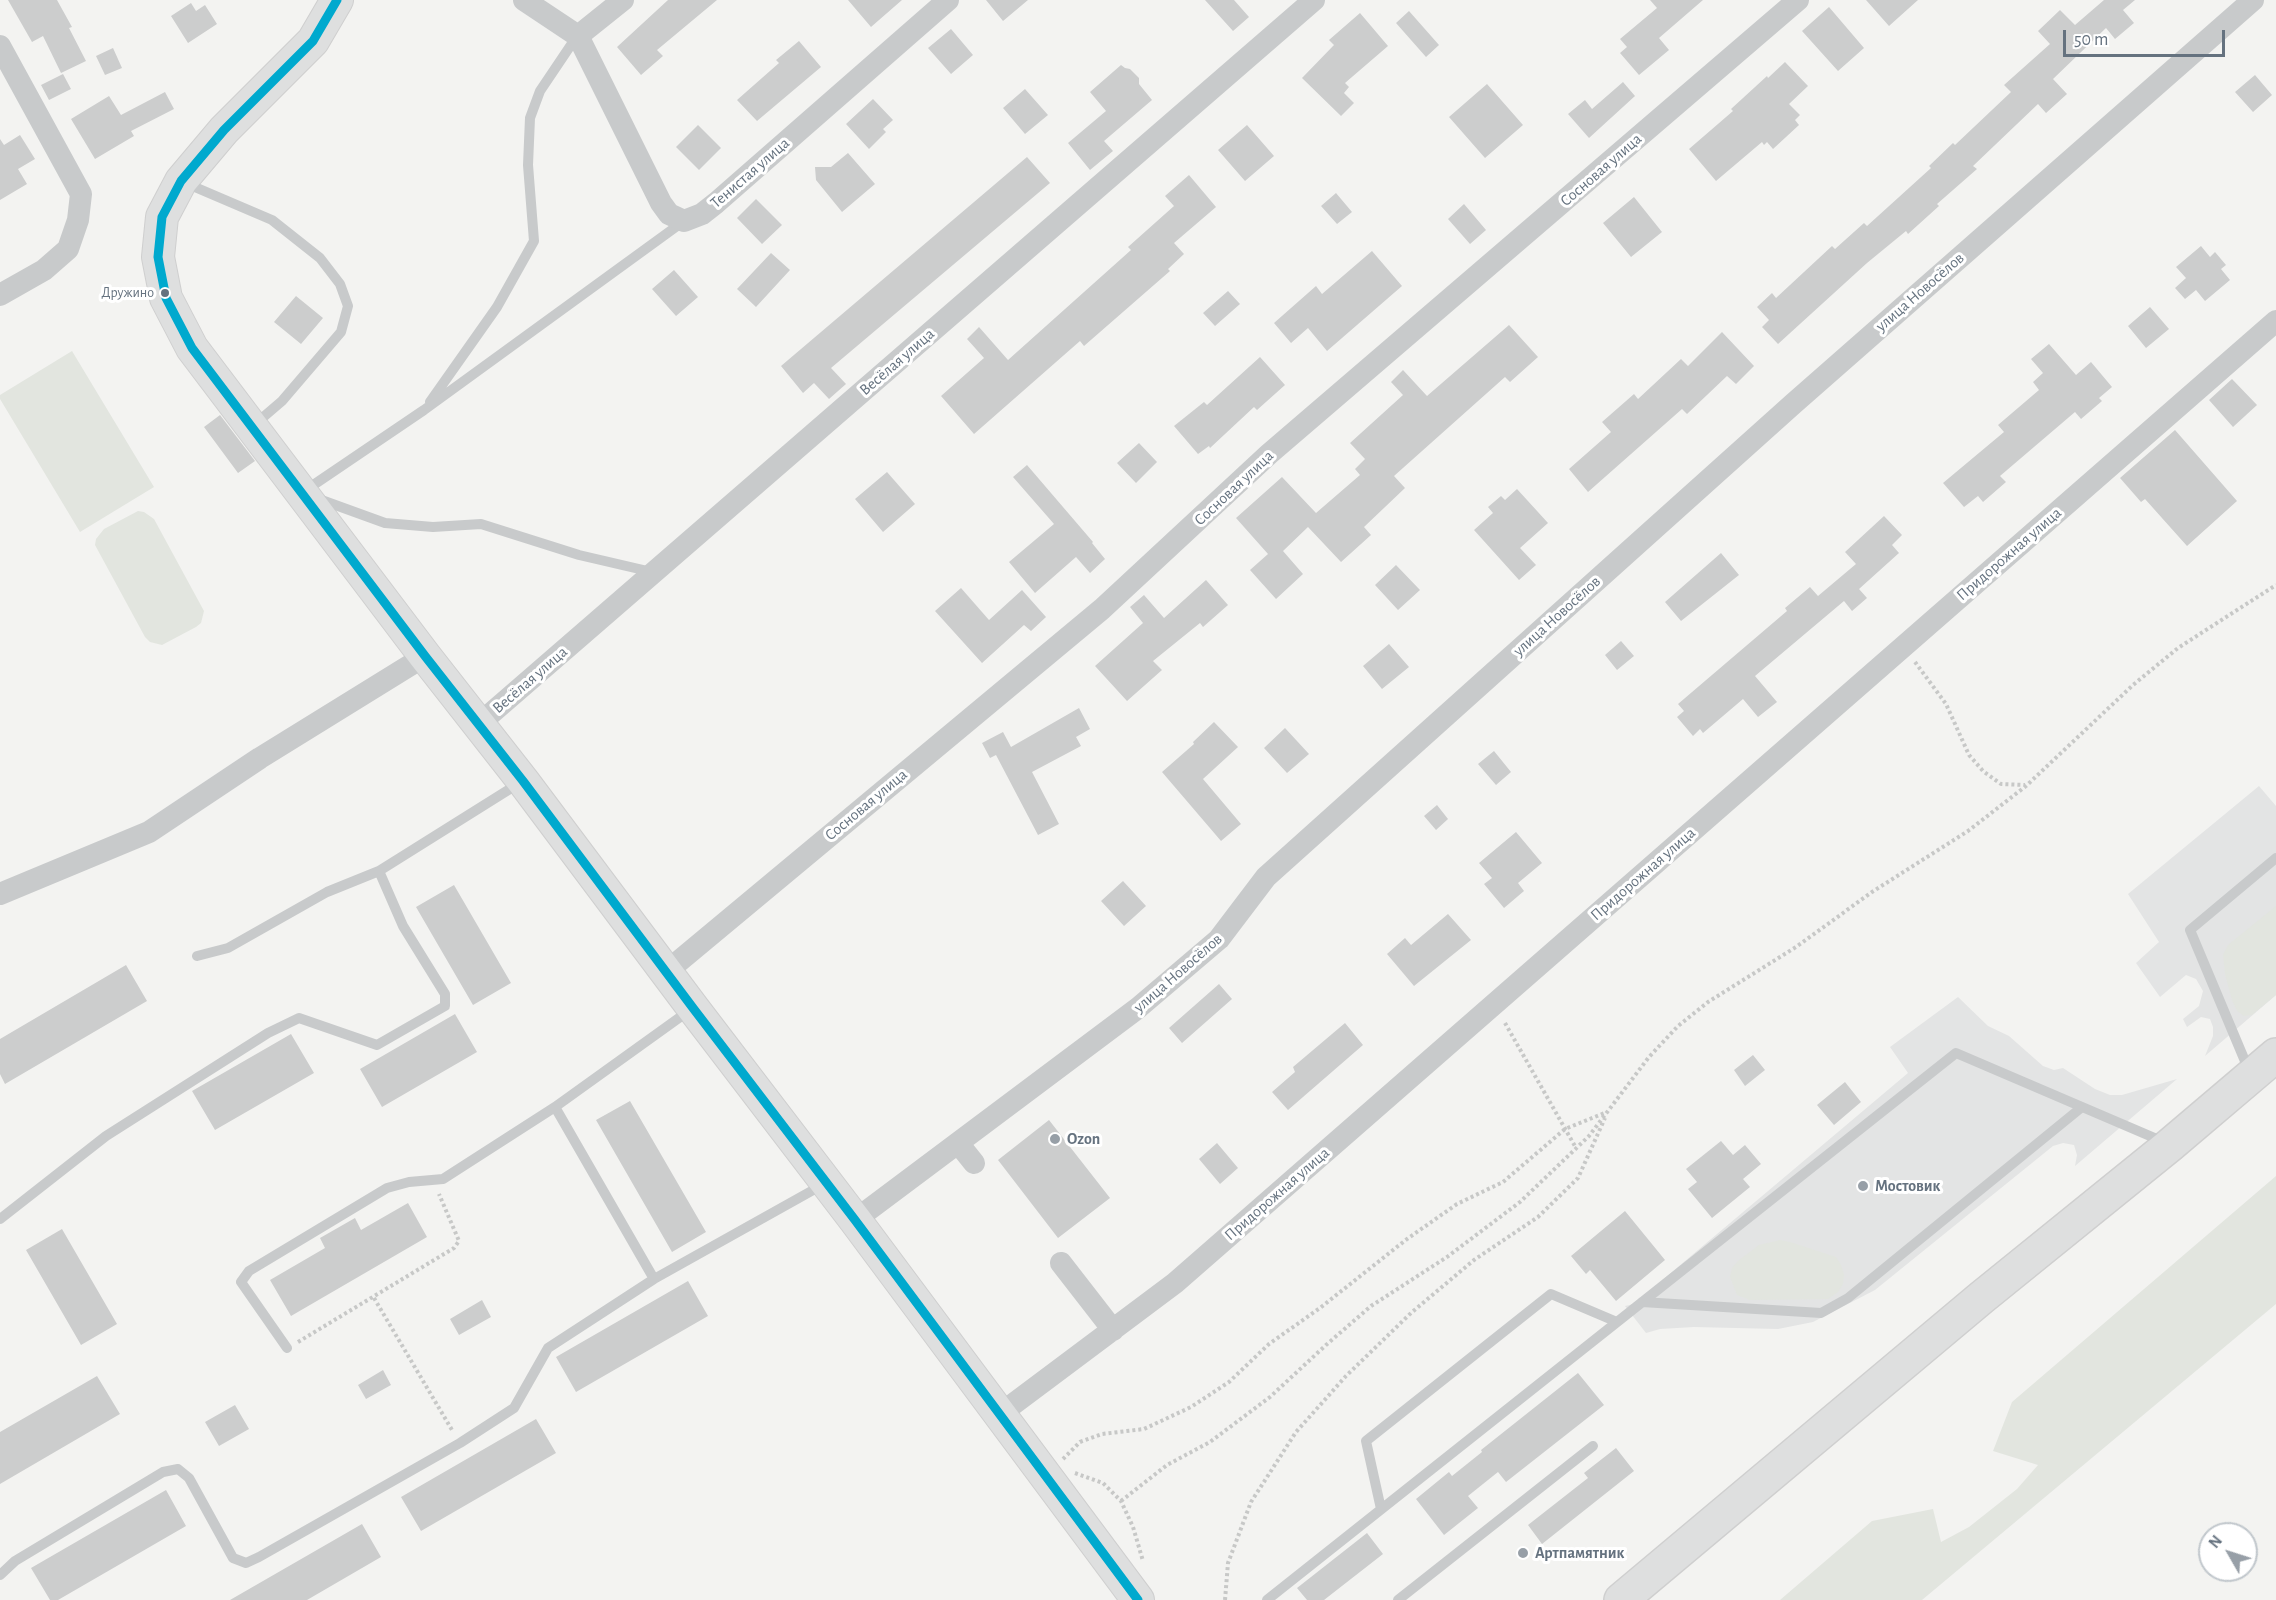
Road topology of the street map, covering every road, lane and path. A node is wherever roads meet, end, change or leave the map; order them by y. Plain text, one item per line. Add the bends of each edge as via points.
1 (337, 0) edge
2 (524, 0) edge
3 (623, 0) edge
4 (948, 0) edge
5 (1314, 0) edge
6 (1798, 0) edge
7 (2253, 0) edge
8 (578, 36) junction
9 (0, 46) edge
10 (181, 181) junction
11 (684, 221) junction
12 (0, 296) edge
13 (2276, 321) edge
14 (424, 410) junction
15 (252, 428) junction
16 (301, 493) junction
17 (654, 573) junction
18 (2276, 585) edge
19 (1904, 646) junction
20 (424, 656) junction
21 (480, 723) junction
22 (524, 781) junction
23 (2026, 786) junction
24 (2276, 858) edge
25 (379, 871) junction
26 (0, 894) edge
27 (197, 956) dead end
28 (666, 972) junction
29 (1494, 1004) junction
30 (693, 1008) junction
31 (2276, 1055) edge
32 (2251, 1076) junction
33 (555, 1107) junction
34 (2082, 1107) junction
35 (1608, 1112) junction
36 (1565, 1129) junction
37 (958, 1143) junction
38 (2170, 1145) junction
39 (1576, 1148) junction
40 (974, 1163) dead end
41 (433, 1180) junction
42 (827, 1182) junction
43 (0, 1219) edge
44 (855, 1220) junction
45 (1061, 1263) dead end
46 (654, 1279) junction
47 (374, 1298) junction
48 (1642, 1302) junction
49 (1617, 1322) junction
50 (1113, 1330) junction
51 (287, 1348) joint
52 (1000, 1414) junction
53 (460, 1443) junction
54 (1593, 1446) dead end
55 (1046, 1467) junction
56 (1121, 1501) junction
57 (1381, 1509) junction
58 (1144, 1565) dead end
59 (0, 1575) edge
60 (1138, 1600) edge
61 (1225, 1600) edge
62 (1267, 1600) edge
63 (1398, 1600) edge
64 (1621, 1600) edge

1 - 10 street via 313,42 224,130
2 - 8 street
3 - 8 street
4 - 11 street, Тенистая улица via 716,203
5 - 17 street, Весёлая улица
6 - 28 street, Сосновая улица via 1269,454 1102,609
7 - 37 street, улица Новосёлов via 1793,404 1266,877 1219,939 1138,1008
8 - 11 street via 661,203 669,214
8 - 14 lane via 540,91 530,118 528,165 534,241 497,307
9 - 12 street via 81,194 78,220 68,249 45,270
10 - 15 street via 162,217 158,257 166,298 192,348
10 - 15 lane via 272,220 320,258 340,284 348,306 341,332 282,401
11 - 14 lane
13 - 19 street, Придорожная улица
14 - 16 lane
15 - 16 street
16 - 17 lane via 385,523 433,527 481,524 579,555
16 - 20 street
17 - 21 street, Весёлая улица
18 - 23 path via 2178,648
19 - 23 path via 1946,704 1969,755 2001,784
19 - 29 street, Придорожная улица
20 - 21 street
20 - 26 street via 149,832
21 - 22 street
22 - 25 lane
22 - 28 street
23 - 35 path via 1968,831 1708,1002 1649,1057
24 - 32 lane via 2190,930
25 - 27 lane via 327,892 228,948
25 - 43 lane via 403,926 445,994 445,1006 377,1046 299,1018 268,1033 106,1136
28 - 30 street
29 - 36 path
29 - 50 street, Придорожная улица via 1175,1283
30 - 33 lane
30 - 42 street
31 - 32 main road
32 - 38 main road
33 - 41 lane via 443,1179
33 - 46 lane
34 - 38 lane
34 - 48 lane via 1848,1298 1821,1312
34 - 48 lane via 1956,1053
35 - 36 path
35 - 39 path
35 - 61 path via 1578,1178 1538,1217 1474,1260 1411,1313 1296,1432 1251,1502 1228,1563
36 - 39 path
36 - 55 path via 1503,1182 1457,1204 1407,1239 1269,1344 1229,1382 1191,1407 1144,1429 1102,1434 1080,1442
37 - 40 street
37 - 44 street, улица Новосёлов
38 - 64 main road
39 - 56 path via 1520,1202 1447,1257 1371,1306 1270,1397 1210,1442 1167,1465
41 - 47 path via 459,1241 454,1248
41 - 51 lane via 387,1188 249,1271 241,1282
42 - 44 street
42 - 46 lane
44 - 52 street
45 - 50 street
46 - 53 lane via 548,1348 514,1408
47 - 51 path
47 - 53 path
48 - 49 lane
49 - 57 lane
49 - 57 lane via 1551,1294 1366,1441
50 - 52 street, Придорожная улица
52 - 55 street
53 - 59 lane via 246,1563 233,1558 189,1478 178,1469 163,1472 15,1561
54 - 63 lane
55 - 56 path via 1103,1483
55 - 60 street
56 - 58 path
57 - 62 lane

